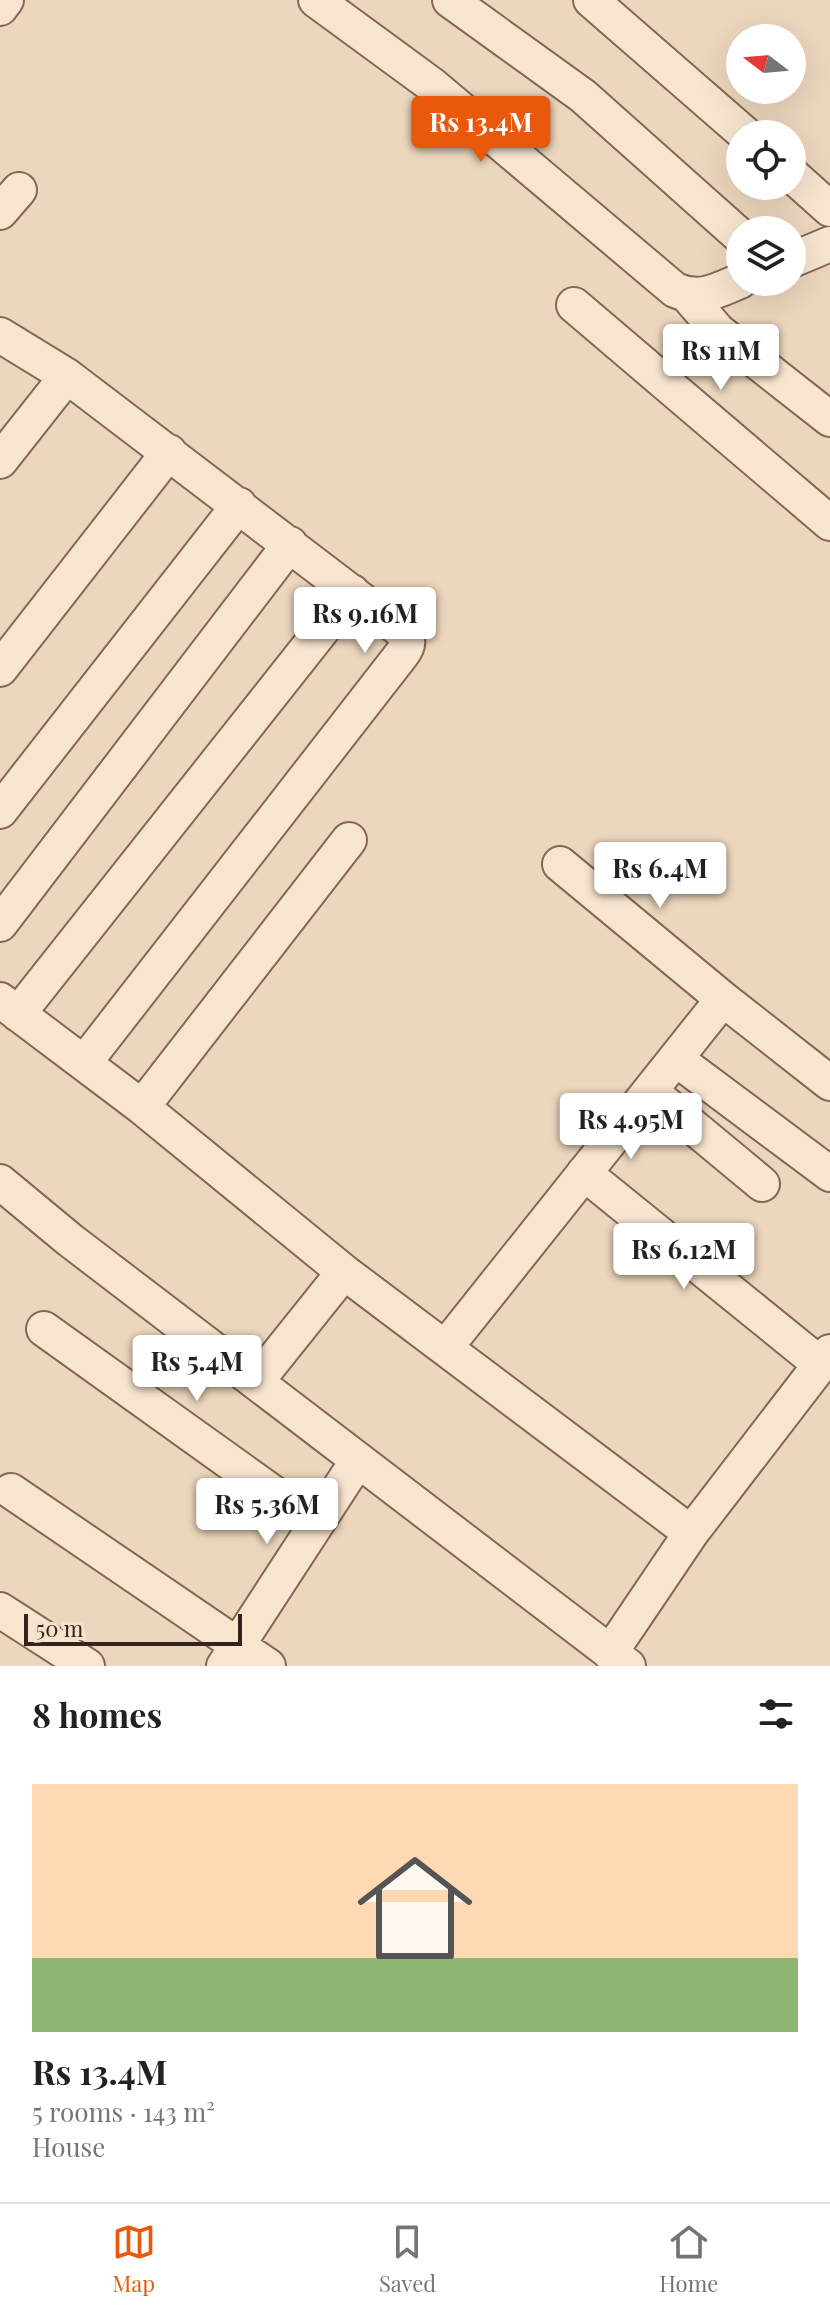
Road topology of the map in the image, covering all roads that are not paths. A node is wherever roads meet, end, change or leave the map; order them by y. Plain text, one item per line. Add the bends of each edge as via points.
1 (6, 0) edge
2 (316, 0) edge
3 (450, 0) edge
4 (591, 0) edge
5 (0, 8) edge
6 (729, 120) edge
7 (806, 188) edge
8 (830, 209) edge
9 (726, 224) edge
10 (830, 244) edge
11 (806, 254) edge
12 (726, 287) edge
13 (688, 296) junction
14 (574, 305) dead end
15 (0, 335) edge
16 (67, 376) junction
17 (830, 419) edge
18 (169, 452) junction
19 (0, 461) edge
20 (239, 505) junction
21 (830, 523) edge
22 (290, 544) junction
23 (352, 592) junction
24 (0, 669) edge
25 (0, 811) edge
26 (349, 840) dead end
27 (560, 864) dead end
28 (0, 924) edge
29 (723, 999) junction
30 (9, 1007) edge
31 (676, 1059) junction
32 (84, 1063) junction
33 (830, 1083) edge
34 (650, 1091) junction
35 (142, 1107) junction
36 (584, 1173) junction
37 (830, 1174) edge
38 (0, 1182) edge
39 (762, 1184) dead end
40 (344, 1272) junction
41 (44, 1329) dead end
42 (445, 1348) junction
43 (825, 1358) edge
44 (256, 1382) junction
45 (358, 1460) junction
46 (11, 1491) dead end
47 (315, 1523) junction
48 (691, 1533) junction
49 (0, 1610) edge
50 (231, 1656) edge
51 (619, 1659) edge
52 (87, 1666) edge
53 (268, 1666) edge

1 - 5 street
2 - 13 street via 432,85
3 - 9 street via 583,96
4 - 6 street
7 - 8 street
10 - 11 street
12 - 13 street
13 - 17 street via 718,331
14 - 21 street
15 - 16 street
16 - 18 street
16 - 19 street
18 - 20 street
18 - 24 street
20 - 22 street
20 - 25 street
22 - 23 street
22 - 28 street
23 - 30 street
23 - 32 street via 402,631 407,647
26 - 35 street
27 - 29 street
29 - 31 street
29 - 33 street
30 - 32 street
31 - 34 street
31 - 37 street
32 - 35 street
34 - 36 street
34 - 39 street
35 - 40 street
36 - 42 street
36 - 43 street
38 - 44 street
40 - 42 street
40 - 44 street
41 - 47 street
42 - 48 street
43 - 48 street
44 - 45 street
45 - 47 street
45 - 51 street
46 - 50 street
47 - 50 street
48 - 51 street
49 - 52 street
50 - 53 street

